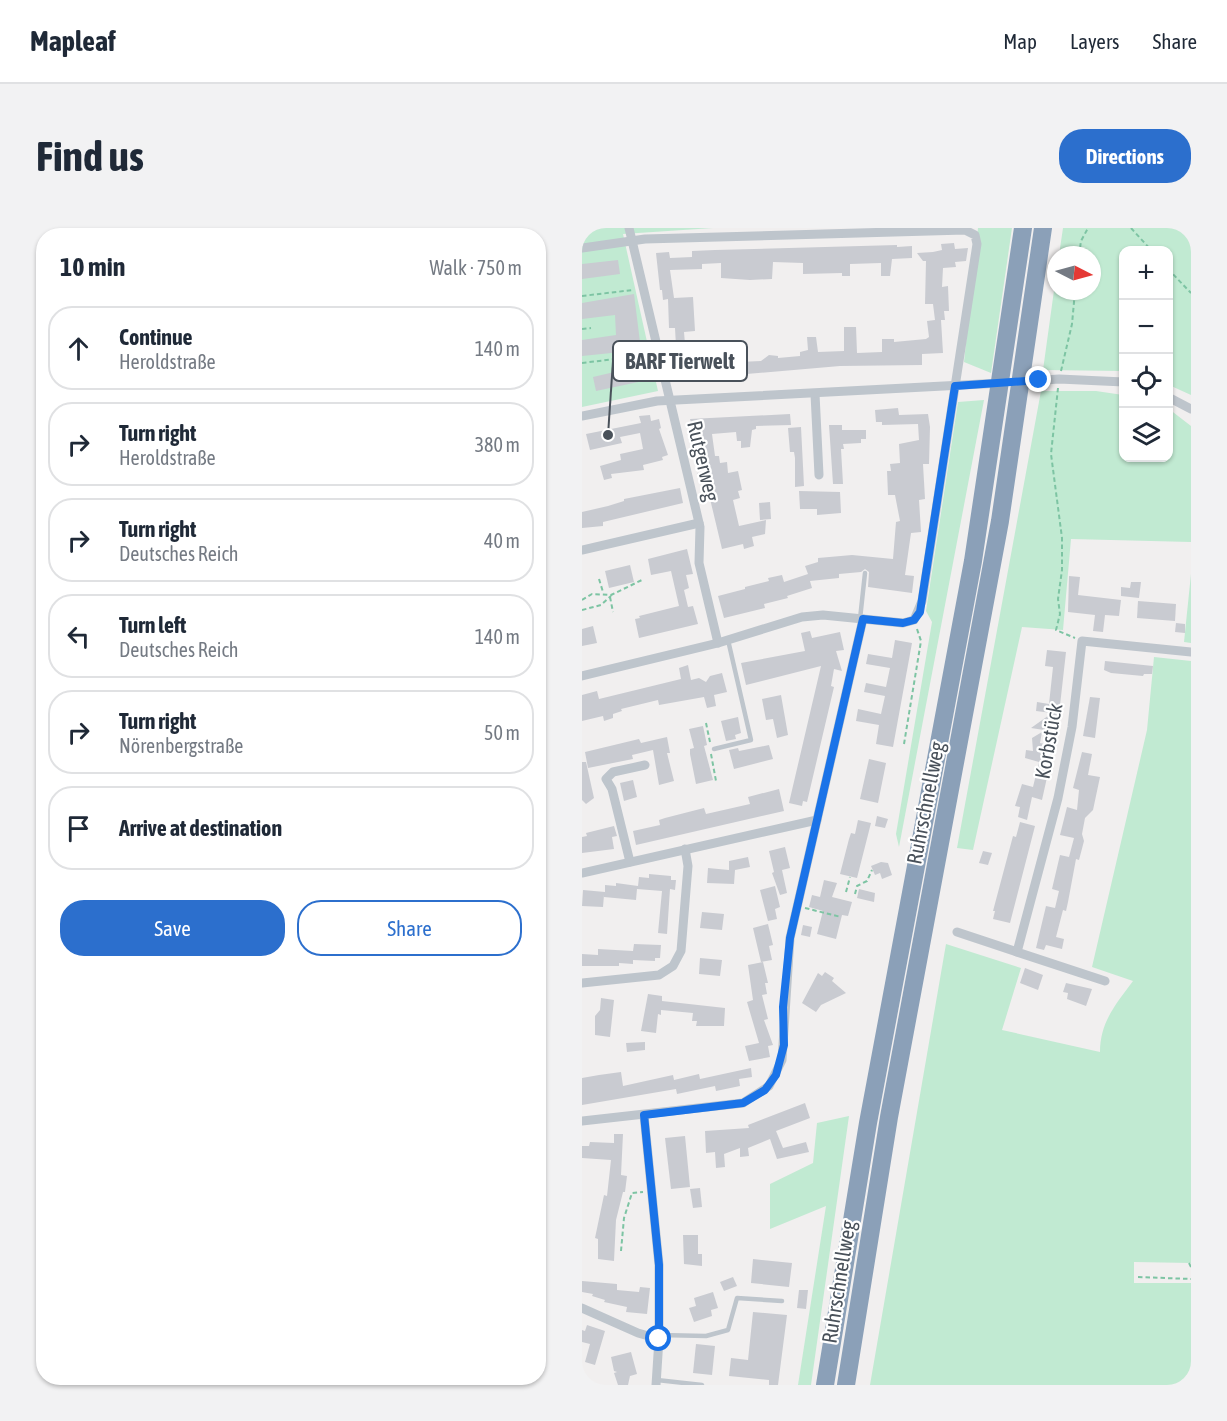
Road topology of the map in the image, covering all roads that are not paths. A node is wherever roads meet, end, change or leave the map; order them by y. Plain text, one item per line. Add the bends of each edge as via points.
1 (629, 228) edge
2 (1023, 228) edge
3 (1043, 228) edge
4 (908, 230) edge
5 (631, 242) junction
6 (582, 248) edge
7 (1119, 382) edge
8 (955, 386) junction
9 (815, 394) junction
10 (1173, 399) edge
11 (670, 401) junction
12 (1191, 409) edge
13 (582, 416) edge
14 (819, 475) dead end
15 (699, 522) junction
16 (582, 550) edge
17 (865, 573) dead end
18 (861, 619) junction
19 (728, 640) junction
20 (718, 643) junction
21 (1191, 652) edge
22 (582, 675) edge
23 (714, 749) dead end
24 (645, 765) dead end
25 (817, 819) junction
26 (685, 849) junction
27 (630, 862) junction
28 (582, 873) edge
29 (957, 932) dead end
30 (1017, 952) junction
31 (1105, 981) dead end
32 (582, 983) edge
33 (644, 1115) junction
34 (582, 1121) edge
35 (782, 1301) dead end
36 (582, 1308) edge
37 (659, 1337) junction
38 (656, 1383) edge
39 (702, 1385) edge
40 (825, 1385) edge
41 (846, 1385) edge

1 - 5 street, Rutgerweg
2 - 40 highway, Ruhrschnellweg via 973,561 868,1123
3 - 41 highway, Ruhrschnellweg via 998,532 889,1117
4 - 5 street
4 - 8 street via 965,230 975,235
5 - 6 street
5 - 11 street, Rutgerweg
7 - 8 street via 1059,379
8 - 9 street
8 - 18 street via 922,601 914,620 903,623
9 - 11 street
9 - 14 street
10 - 12 street
11 - 13 street
11 - 15 street, Rutgerweg
15 - 16 street
15 - 20 street, Rutgerweg via 699,563
17 - 18 lane
18 - 19 street via 802,617
18 - 25 street
19 - 20 street
19 - 23 lane via 751,740
20 - 22 street
21 - 30 street, Korbstück via 1082,640 1072,727 1058,798
24 - 27 street via 613,772 606,778
25 - 26 street
25 - 33 street via 787,954 782,1060 769,1086 743,1103
26 - 27 street
26 - 32 street via 688,866 681,951 673,966 659,975
27 - 28 street
29 - 30 street
30 - 31 street
33 - 34 street
33 - 37 street via 659,1265
35 - 37 lane via 737,1298 728,1330 706,1336
36 - 37 street via 638,1333
37 - 38 street
38 - 39 lane

